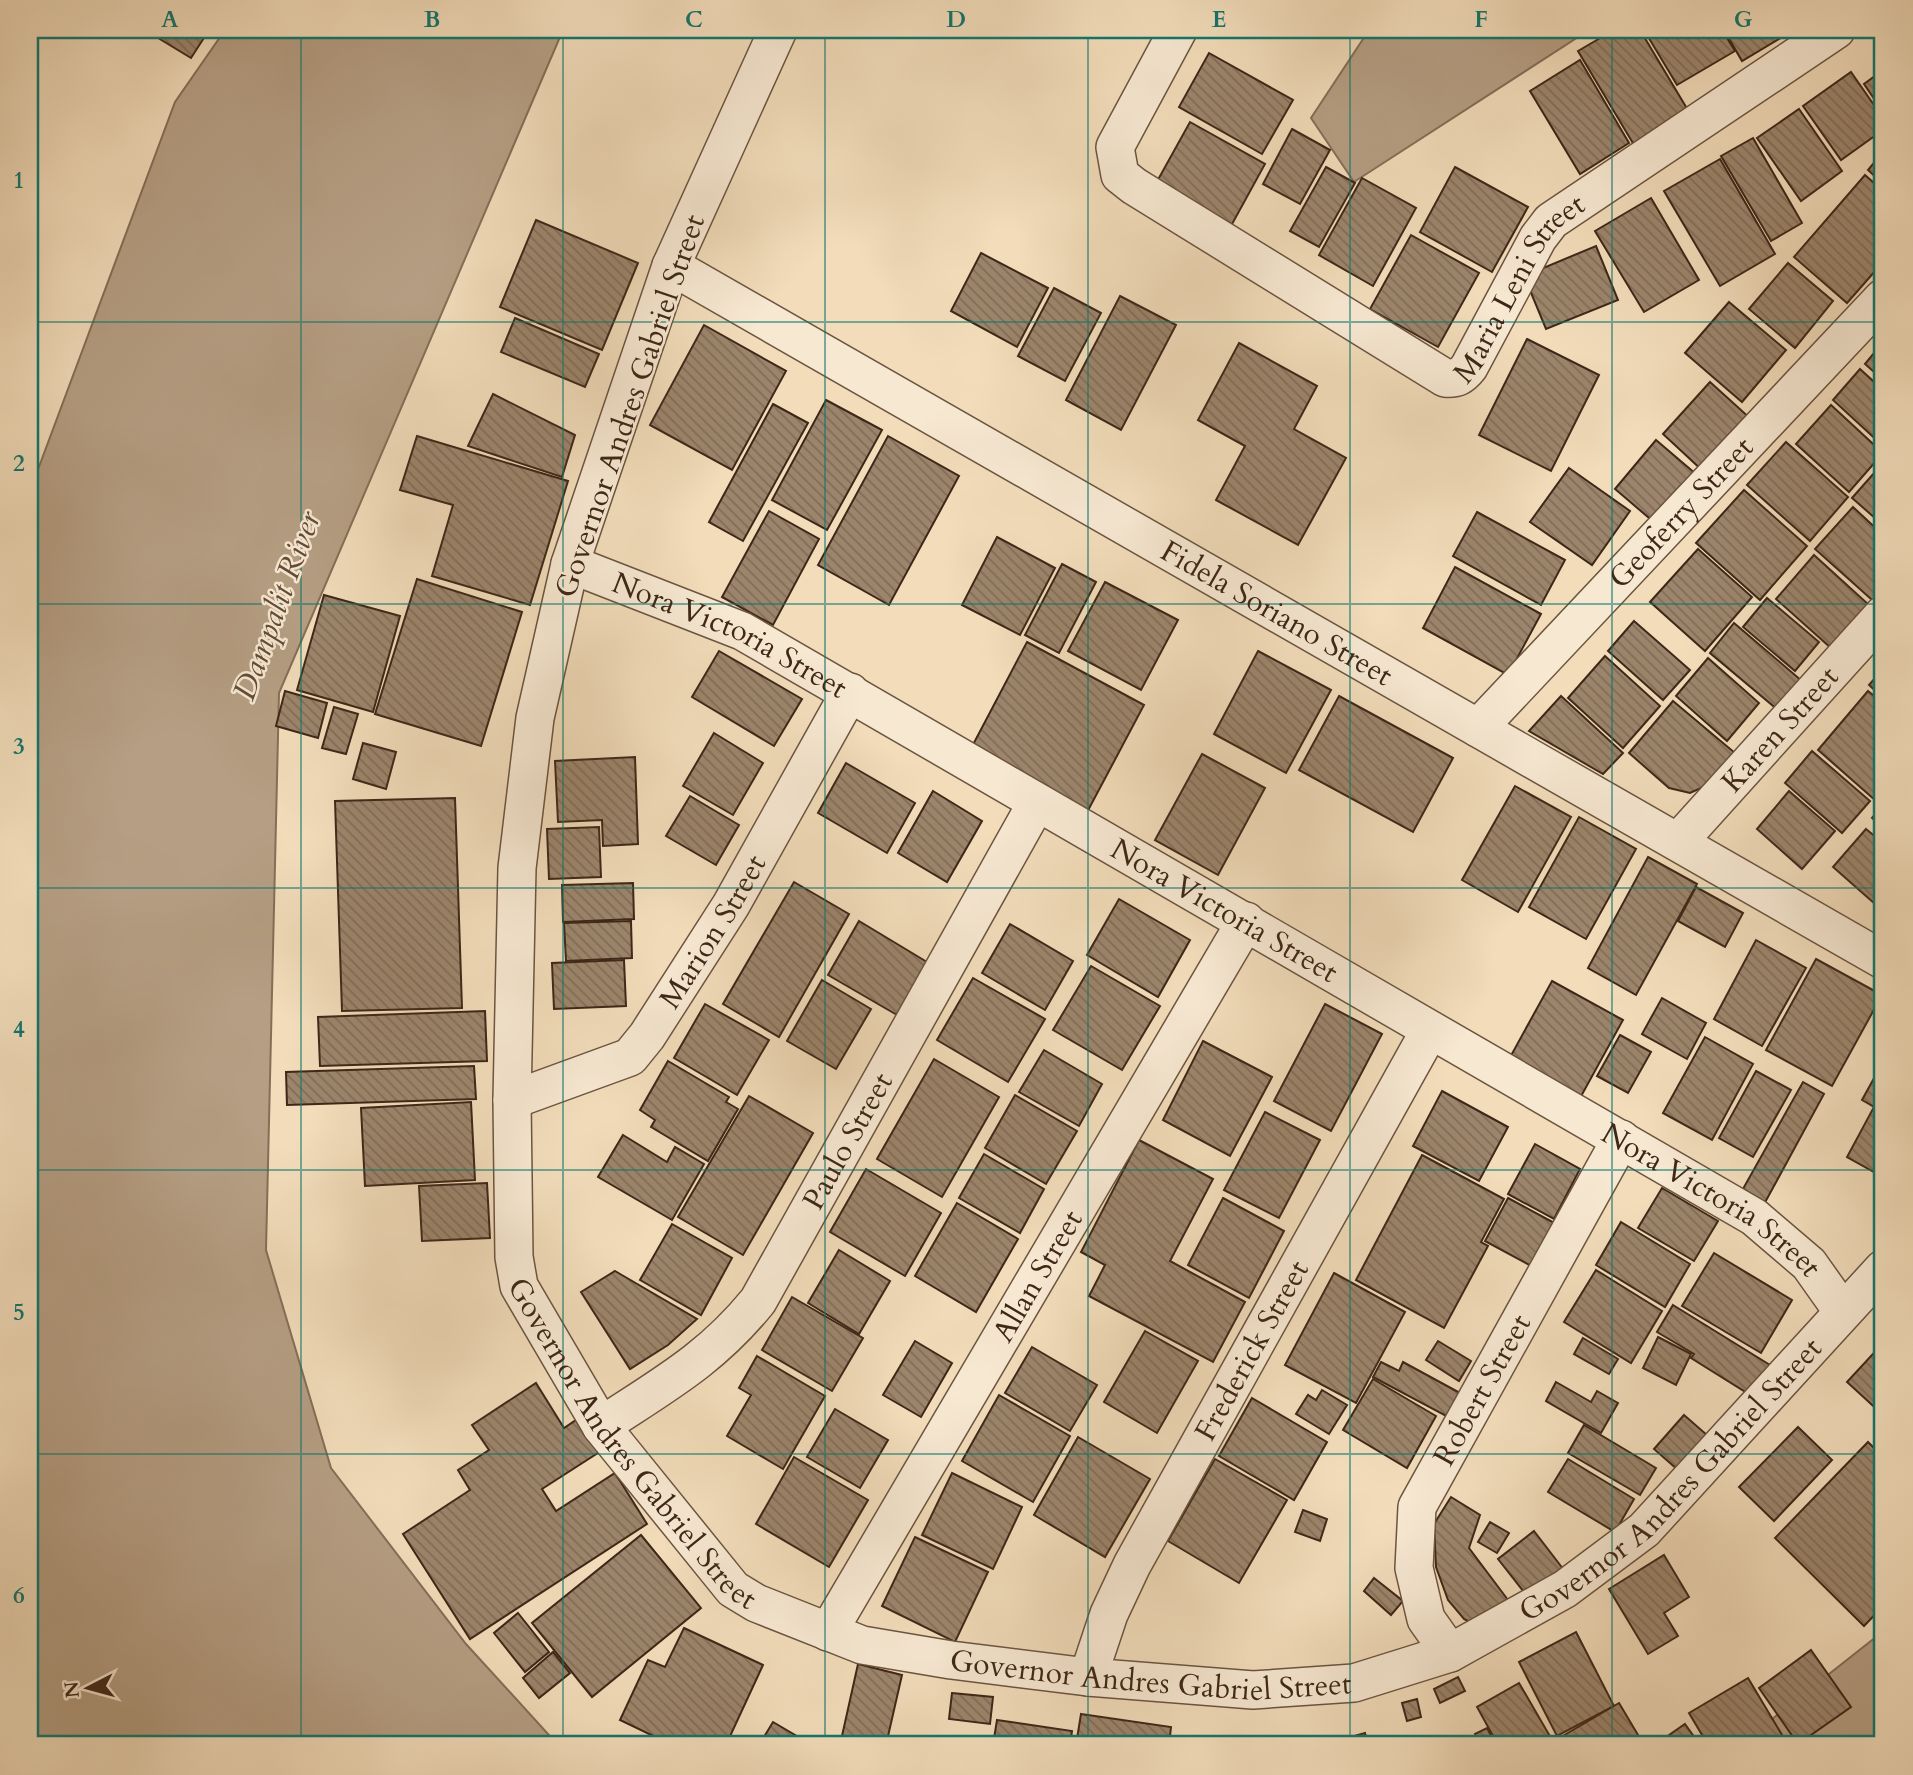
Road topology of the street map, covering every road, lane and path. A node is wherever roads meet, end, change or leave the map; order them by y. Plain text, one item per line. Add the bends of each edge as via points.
1 (778, 30) edge
2 (1178, 30) edge
3 (1836, 30) edge
4 (671, 266) junction
5 (1883, 298) edge
6 (570, 564) junction
7 (1883, 615) edge
8 (850, 692) junction
9 (1478, 728) junction
10 (1036, 804) junction
11 (1678, 842) junction
12 (1246, 921) junction
13 (1882, 956) edge
14 (1430, 1030) junction
15 (512, 1100) junction
16 (1621, 1139) junction
17 (1883, 1269) edge
18 (1843, 1312) junction
19 (600, 1426) junction
20 (828, 1632) junction
21 (1450, 1653) junction
22 (1088, 1677) junction

1 - 4 street, Governor Andres Gabriel Street
2 - 3 street, Maria Leni Street via 1115,147 1120,175 1445,378 1454,379 1469,367 1551,221
4 - 6 street, Governor Andres Gabriel Street
4 - 9 street, Fidela Soriano Street
5 - 9 street, Geoferry Street
6 - 8 street, Nora Victoria Street via 742,631
6 - 15 street, Governor Andres Gabriel Street via 536,718 517,868
7 - 11 street, Karen Street
8 - 10 street, Nora Victoria Street
8 - 15 street, Marion Street via 730,905 647,1036 629,1057
9 - 11 street, Fidela Soriano Street
10 - 12 street, Nora Victoria Street
10 - 19 street, Paulo Street via 758,1301 729,1336 696,1364
11 - 13 street, Fidela Soriano Street
12 - 14 street, Nora Victoria Street
12 - 20 street, Allan Street
14 - 16 street, Nora Victoria Street
14 - 22 street, Frederick Street via 1132,1565
15 - 19 street, Governor Andres Gabriel Street via 514,1257 519,1286
16 - 18 street, Nora Victoria Street via 1754,1217 1809,1264
16 - 21 street, Robert Street via 1417,1507 1414,1568 1426,1619
17 - 18 street, Governor Andres Gabriel Street
18 - 21 street, Governor Andres Gabriel Street via 1644,1530 1565,1589
19 - 20 street, Governor Andres Gabriel Street via 733,1589
20 - 22 street, Governor Andres Gabriel Street via 862,1644 951,1660
21 - 22 street, Governor Andres Gabriel Street via 1354,1683 1304,1687 1253,1690

